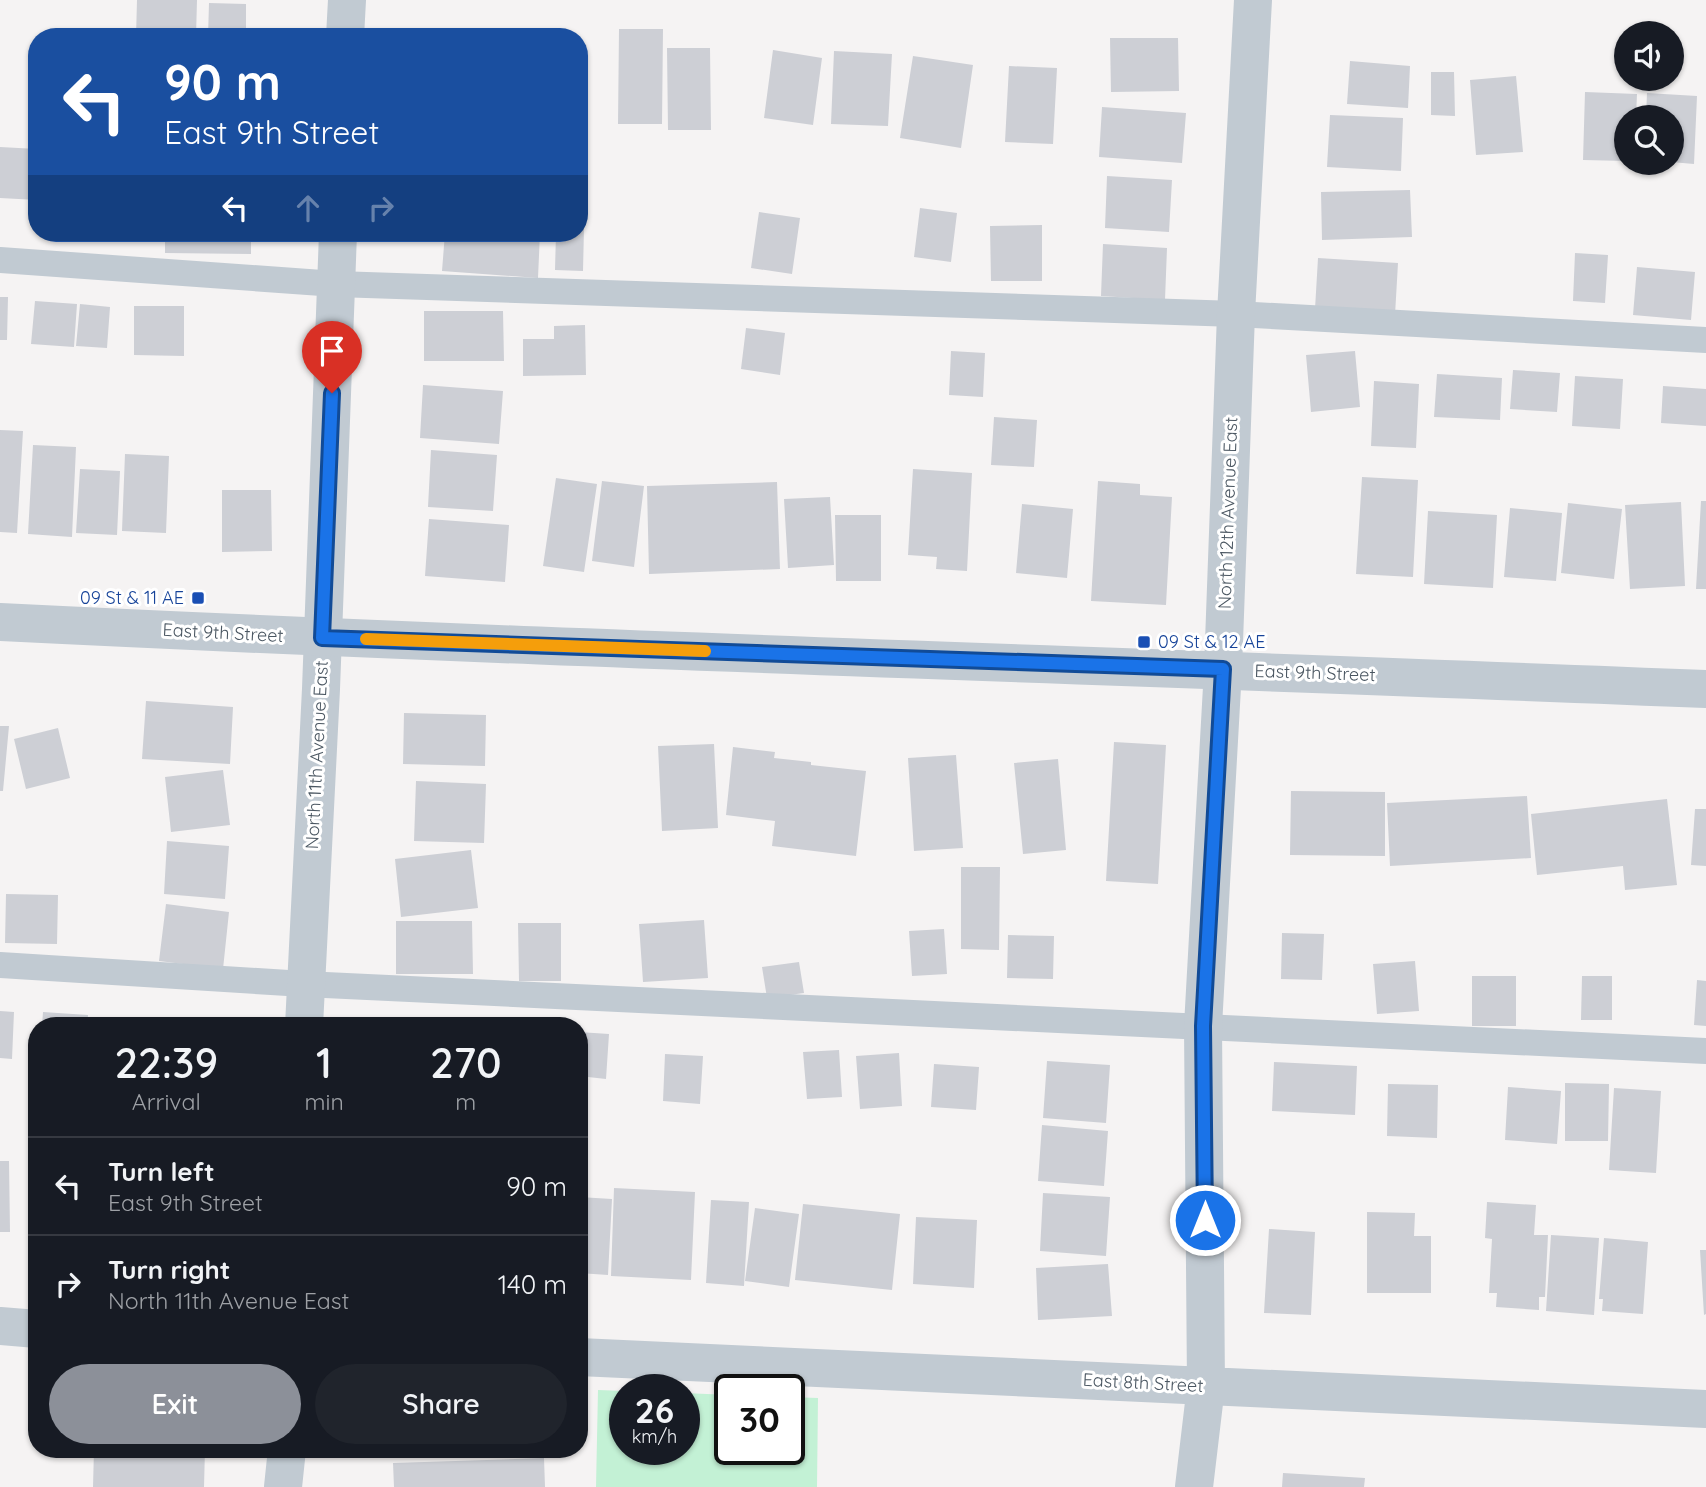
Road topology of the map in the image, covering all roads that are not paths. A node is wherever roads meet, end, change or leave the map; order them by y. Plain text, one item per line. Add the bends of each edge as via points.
1 (347, 0) edge
2 (1253, 0) edge
3 (345, 28) edge
4 (338, 242) edge
5 (0, 260) edge
6 (336, 284) junction
7 (1236, 314) junction
8 (1706, 340) edge
9 (0, 622) edge
10 (322, 638) junction
11 (1223, 669) junction
12 (1706, 689) edge
13 (0, 965) edge
14 (304, 984) junction
15 (304, 1017) edge
16 (1203, 1026) junction
17 (1706, 1051) edge
18 (0, 1326) edge
19 (28, 1328) edge
20 (588, 1357) edge
21 (1206, 1386) junction
22 (1706, 1409) edge
23 (286, 1458) edge
24 (283, 1487) edge
25 (1194, 1487) edge

1 - 3 street
2 - 7 street, North 12th Avenue East
4 - 6 street, North 11th Avenue East
5 - 6 lane
6 - 7 lane
6 - 10 street, North 11th Avenue East
7 - 8 lane
7 - 11 street, North 12th Avenue East
9 - 10 street, East 9th Street
10 - 11 street, East 9th Street
10 - 14 street, North 11th Avenue East
11 - 12 street, East 9th Street
11 - 16 street, North 12th Avenue East
13 - 14 lane
14 - 15 street, North 11th Avenue East
14 - 16 lane
16 - 17 lane
16 - 21 street, North 12th Avenue East
18 - 19 street
20 - 21 street, East 8th Street
21 - 22 street, East 8th Street
21 - 25 street, North 12th Avenue East
23 - 24 street

